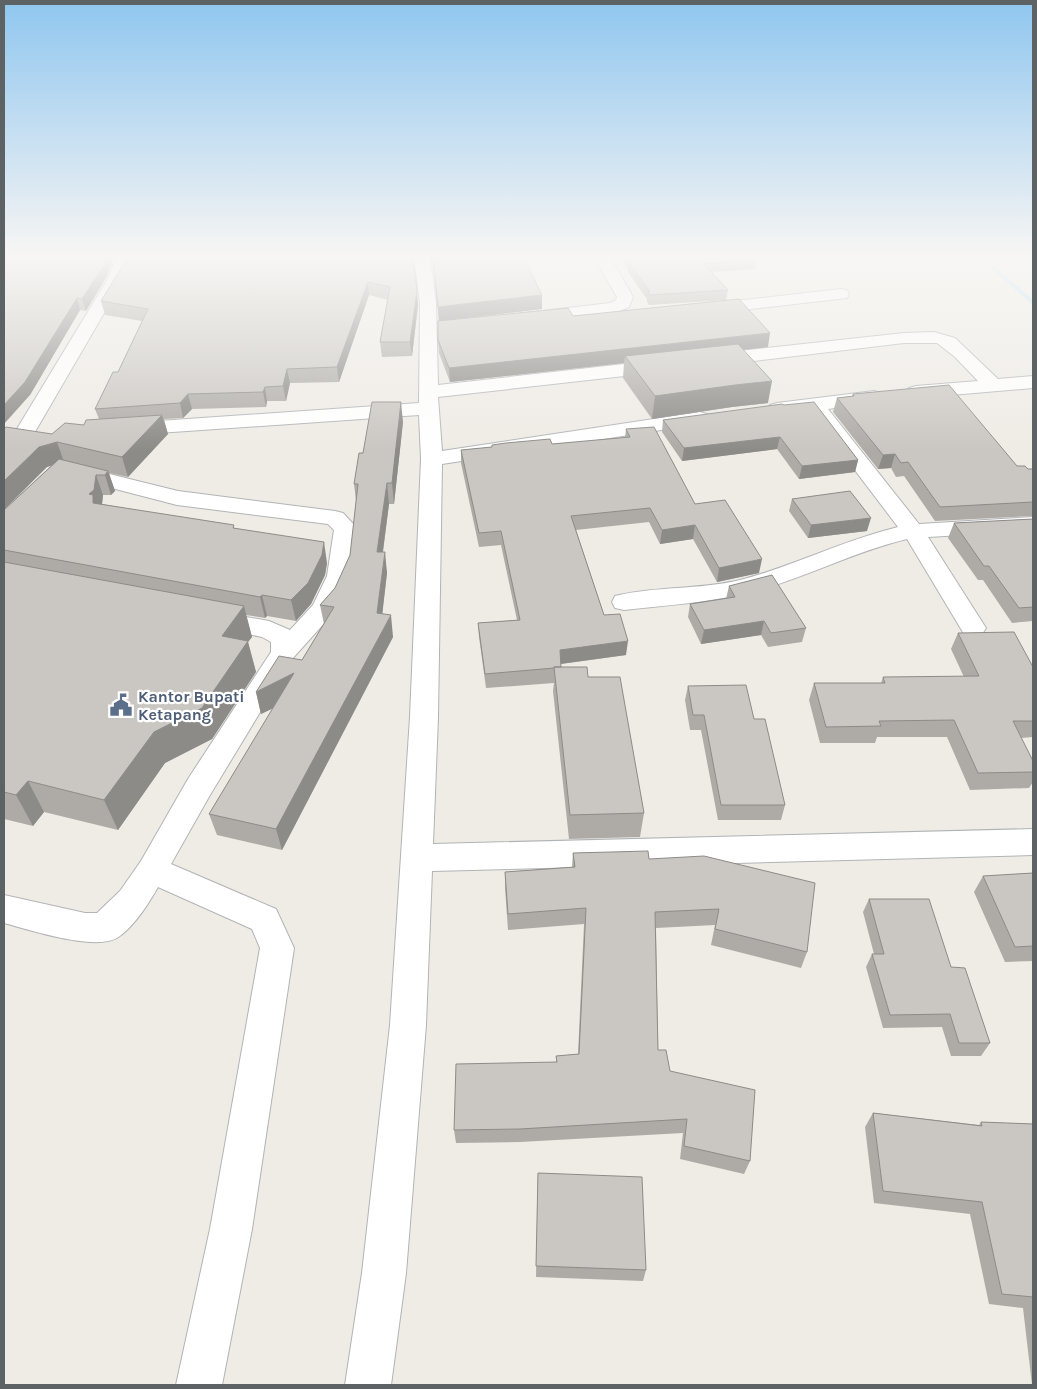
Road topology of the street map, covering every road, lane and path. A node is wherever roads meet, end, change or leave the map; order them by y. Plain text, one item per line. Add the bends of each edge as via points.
1 (90, 322) edge
2 (429, 322) edge
3 (448, 327) edge
4 (429, 329) junction
5 (696, 362) edge
6 (676, 364) edge
7 (1033, 382) edge
8 (993, 385) junction
9 (428, 400) junction
10 (815, 404) junction
11 (759, 411) edge
12 (722, 416) edge
13 (106, 431) edge
14 (47, 435) edge
15 (13, 437) edge
16 (432, 459) junction
17 (56, 473) edge
18 (1033, 524) edge
19 (913, 531) junction
20 (624, 602) dead end
21 (186, 614) edge
22 (973, 628) dead end
23 (284, 652) junction
24 (1033, 842) edge
25 (416, 858) junction
26 (152, 870) junction
27 (4, 908) edge
28 (199, 1385) edge
29 (368, 1385) edge

1 - 15 street
2 - 4 street
3 - 4 street
4 - 9 street
5 - 8 street via 904,338 934,338 952,345
6 - 9 street
7 - 8 street
8 - 10 street
9 - 13 street
9 - 16 street
10 - 11 street
10 - 19 street
12 - 16 street
14 - 15 street
16 - 25 street
17 - 23 street via 64,470 78,472 177,498 334,518 346,528 339,576 324,609
18 - 19 street
19 - 20 street via 873,540 835,556 733,589
19 - 22 street
21 - 23 street via 269,630 284,638
23 - 26 street
24 - 25 street
25 - 29 street via 408,1024 384,1273
26 - 27 street via 132,901 105,927 85,928
26 - 28 street via 264,919 277,948 232,1229

